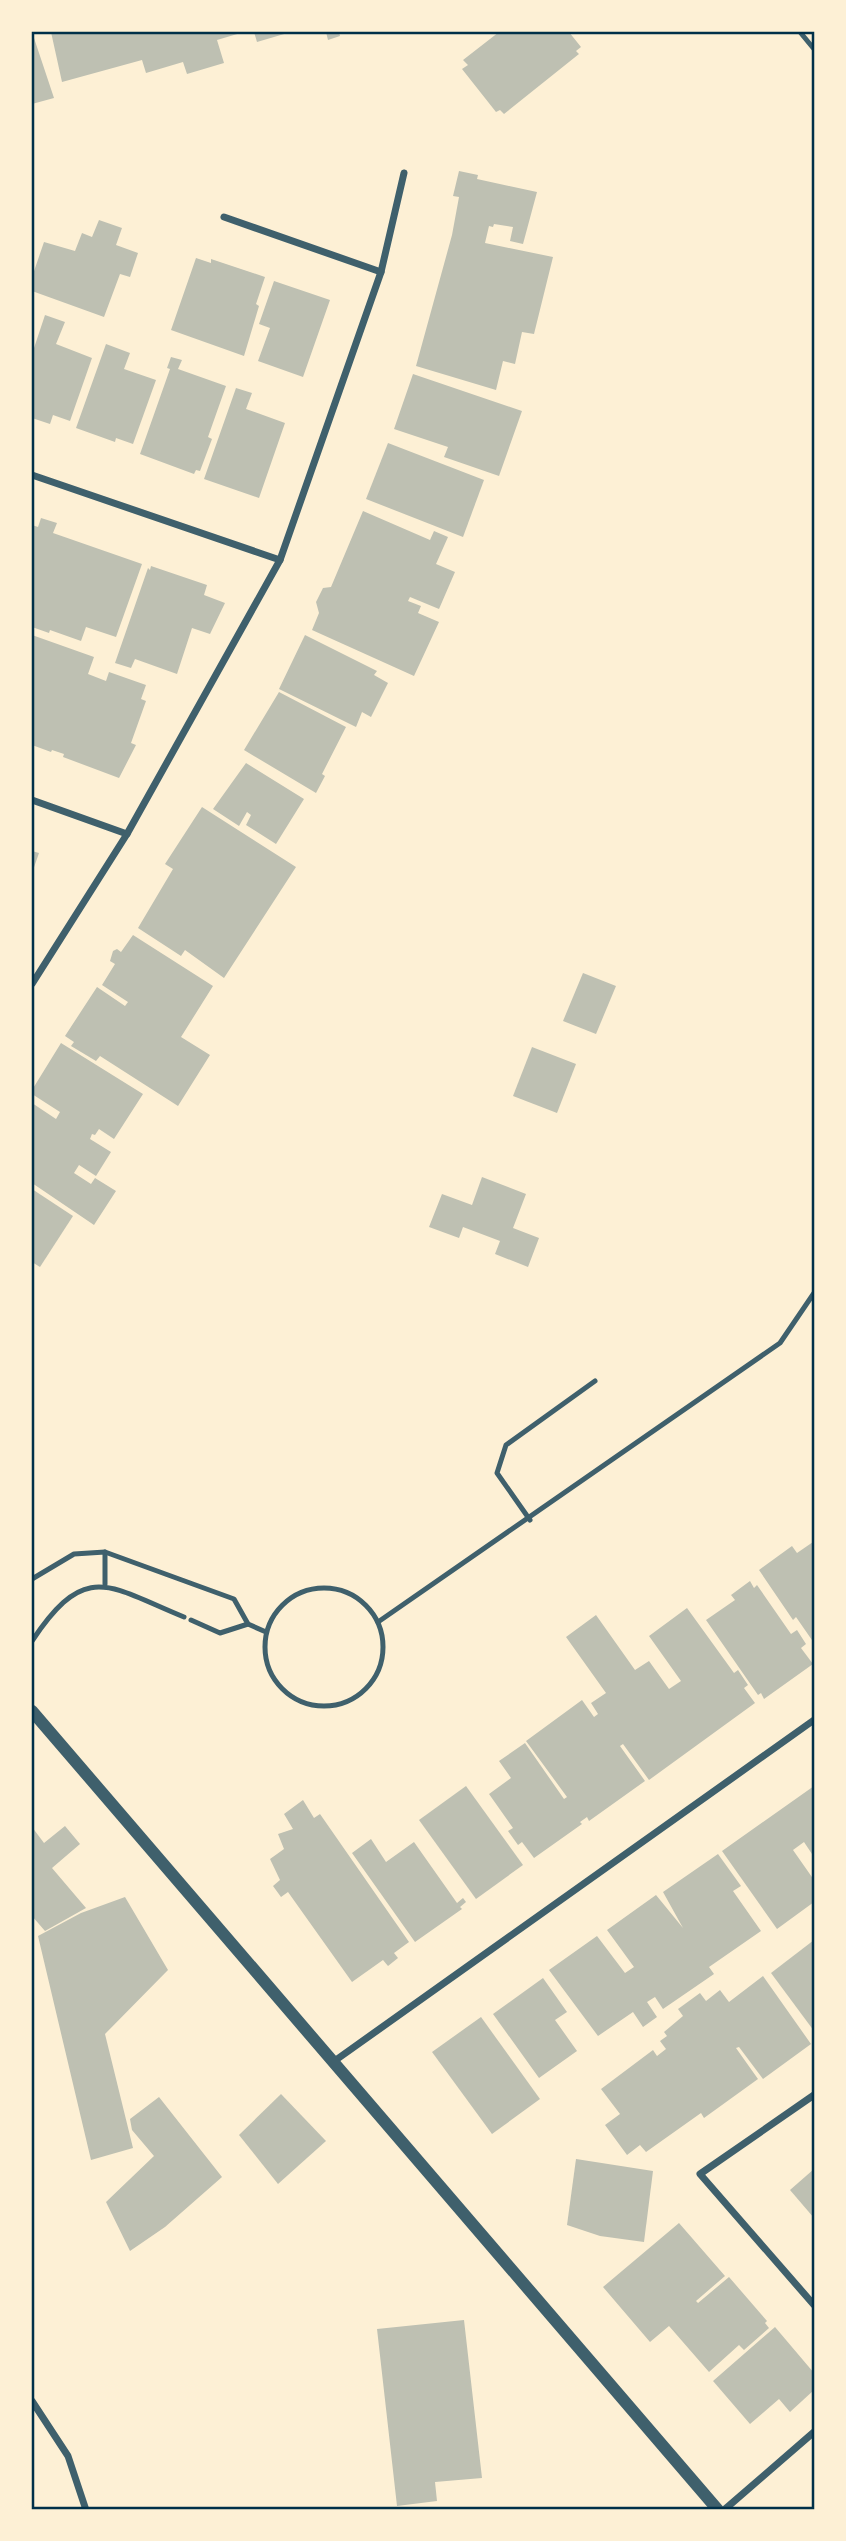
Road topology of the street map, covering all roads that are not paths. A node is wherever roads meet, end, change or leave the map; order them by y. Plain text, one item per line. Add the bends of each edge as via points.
1 (800, 32) edge
2 (814, 49) edge
3 (404, 173) dead end
4 (224, 217) dead end
5 (382, 272) junction
6 (32, 475) edge
7 (280, 560) junction
8 (32, 800) edge
9 (127, 834) junction
10 (32, 984) edge
11 (814, 1293) edge
12 (596, 1381) dead end
13 (530, 1520) junction
14 (105, 1552) junction
15 (32, 1579) edge
16 (105, 1584) junction
17 (184, 1618) dead end
18 (191, 1620) dead end
19 (379, 1622) junction
20 (248, 1624) junction
21 (266, 1632) junction
22 (32, 1641) edge
23 (32, 1711) edge
24 (814, 1720) edge
25 (333, 2062) junction
26 (814, 2095) edge
27 (814, 2305) edge
28 (32, 2401) edge
29 (814, 2432) edge
30 (86, 2510) edge
31 (718, 2510) edge
32 (724, 2510) edge

1 - 2 lane
3 - 5 street
4 - 5 street
5 - 7 street
6 - 7 street
7 - 9 street
8 - 9 street
9 - 10 street
11 - 13 lane via 780,1343
12 - 13 lane via 506,1445 497,1473
13 - 19 lane
14 - 15 lane via 74,1554
14 - 16 lane
14 - 20 lane via 234,1600
16 - 17 lane
16 - 22 lane via 81,1589 47,1618
18 - 20 lane via 220,1633
19 - 21 lane via 355,1595 319,1587 286,1601
19 - 21 lane via 383,1653 373,1682 339,1705 318,1707 299,1702 281,1689 264,1652
20 - 21 lane
23 - 25 street
24 - 25 street
25 - 31 street
26 - 27 street via 700,2174
28 - 30 street via 68,2456
29 - 32 street

